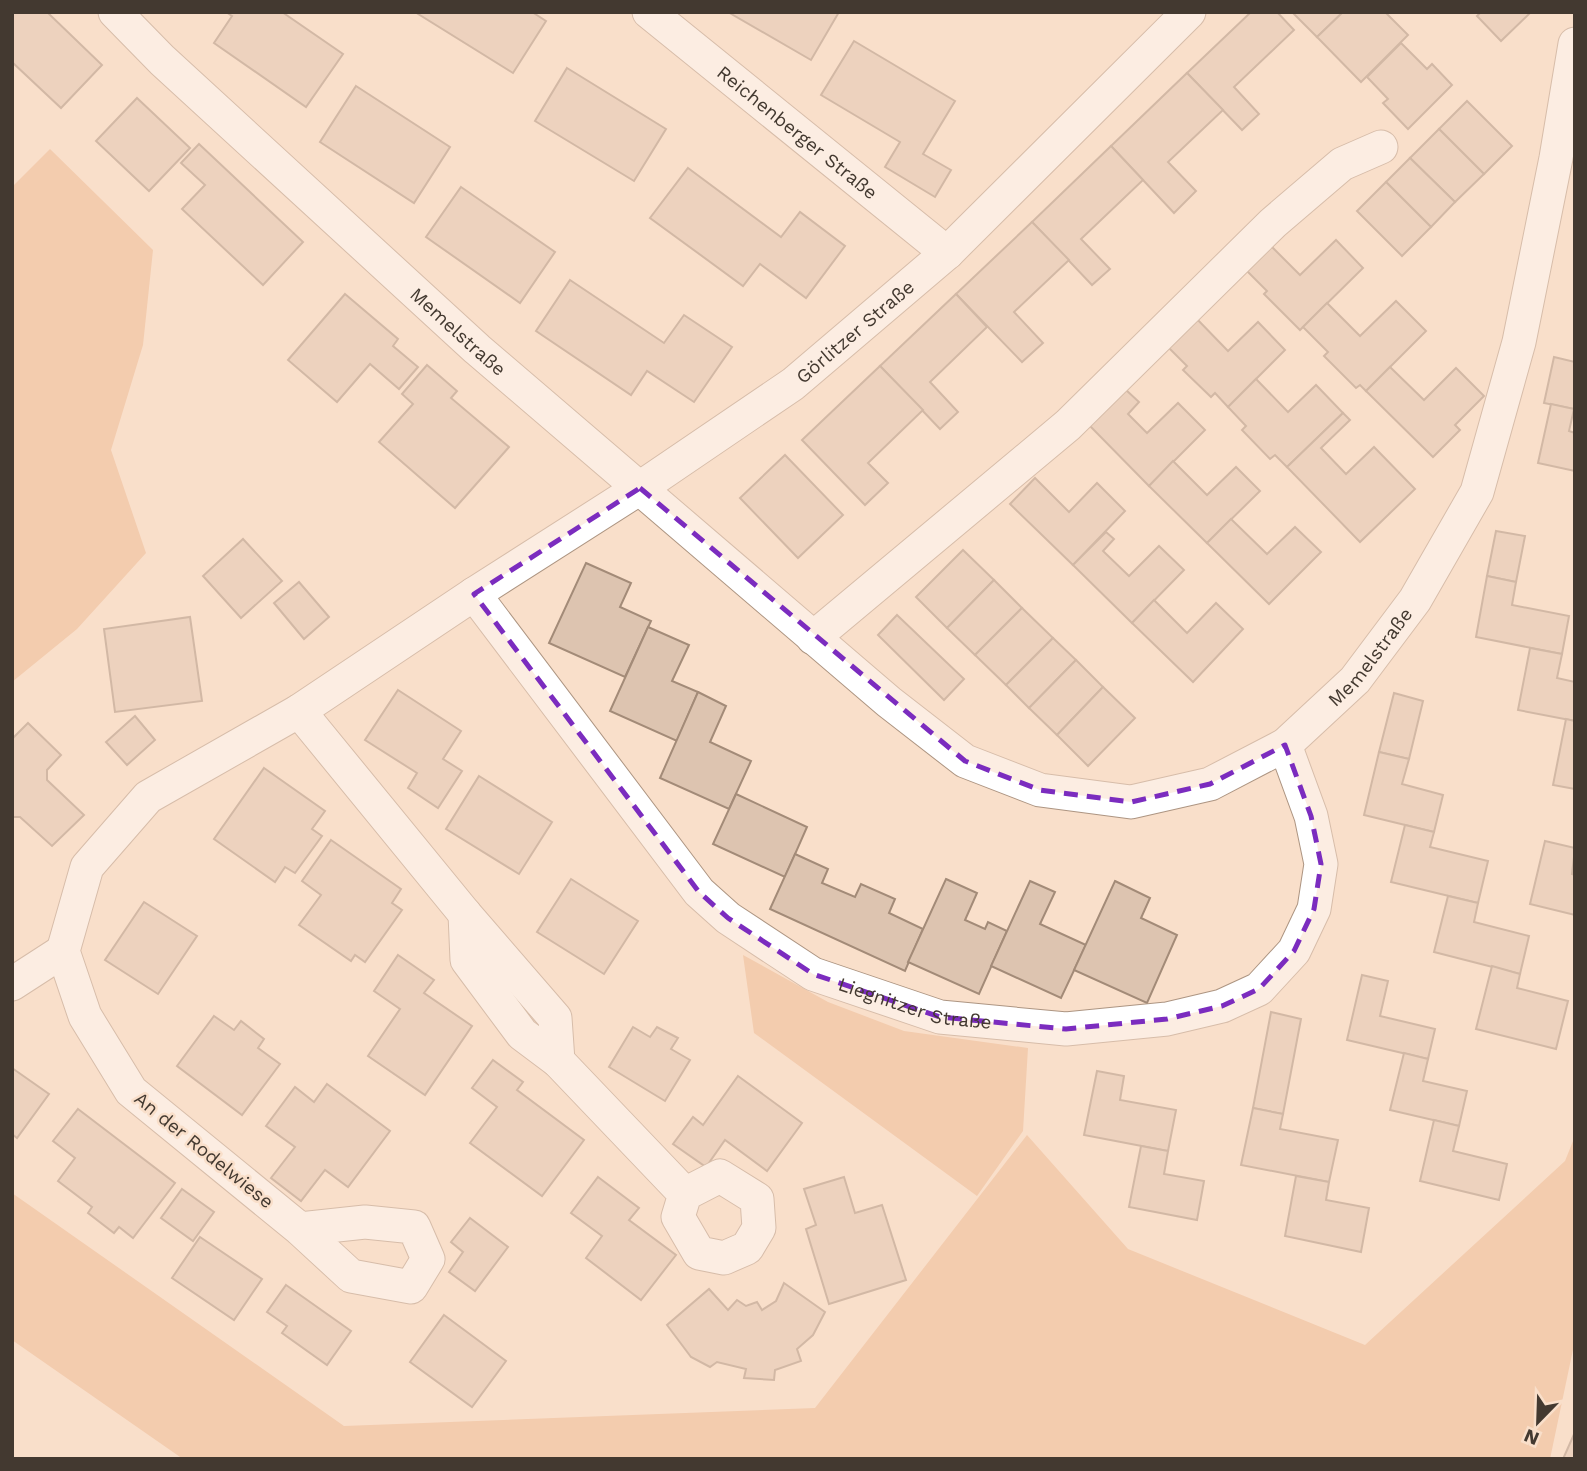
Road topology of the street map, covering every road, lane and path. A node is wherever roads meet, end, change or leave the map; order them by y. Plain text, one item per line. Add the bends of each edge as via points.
1 (115, 12) edge
2 (649, 12) edge
3 (1189, 12) edge
4 (1575, 44) edge
5 (1381, 147) dead end
6 (947, 253) junction
7 (640, 488) junction
8 (474, 593) junction
9 (813, 638) junction
10 (299, 711) junction
11 (1285, 745) junction
12 (63, 951) junction
13 (12, 984) edge
14 (685, 1194) dead end
15 (300, 1229) dead end

1 - 7 street, Memelstraße via 477,349
2 - 6 street, Reichenberger Straße
3 - 6 street, Görlitzer Straße
4 - 11 street, Memelstraße via 1519,342 1477,492 1415,600 1355,680
5 - 9 street via 1342,164 1283,215 1068,425
6 - 7 street, Görlitzer Straße via 793,384
7 - 8 street, Görlitzer Straße
7 - 9 street, Memelstraße
8 - 10 street
8 - 11 street, Liegnitzer Straße via 699,892 728,918 813,974 940,1017 1066,1029 1167,1020 1222,1006 1259,989 1294,951 1314,909 1321,864 1311,816
9 - 11 street, Memelstraße via 965,761 1040,790 1131,802 1210,784
10 - 12 street via 148,797 87,867
10 - 14 street via 555,1018 558,1061
12 - 13 street
12 - 15 street, An der Rodelwiese via 85,1016 131,1091

